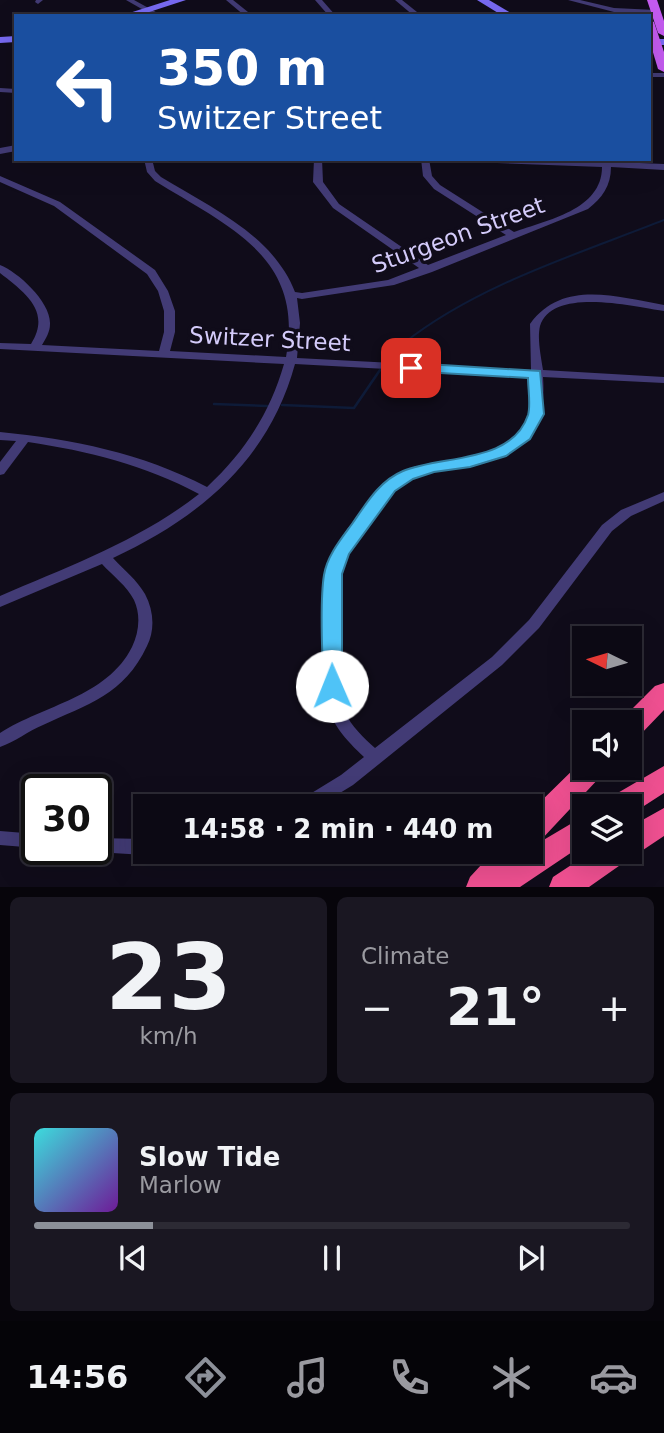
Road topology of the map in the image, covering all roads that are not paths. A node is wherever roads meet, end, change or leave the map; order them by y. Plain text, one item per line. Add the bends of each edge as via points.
1 (128, 0) edge
2 (181, 0) edge
3 (229, 0) edge
4 (318, 0) edge
5 (398, 0) edge
6 (482, 0) edge
7 (571, 0) edge
8 (148, 9) junction
9 (132, 14) edge
10 (157, 14) edge
11 (247, 14) edge
12 (331, 14) edge
13 (416, 14) edge
14 (507, 14) edge
15 (643, 14) edge
16 (651, 18) edge
17 (658, 40) edge
18 (664, 69) edge
19 (148, 161) edge
20 (318, 161) edge
21 (425, 161) edge
22 (525, 161) edge
23 (606, 164) junction
24 (664, 167) edge
25 (0, 179) edge
26 (514, 236) junction
27 (0, 268) edge
28 (428, 270) junction
29 (291, 294) junction
30 (664, 308) edge
31 (0, 346) edge
32 (34, 348) junction
33 (163, 355) junction
34 (291, 362) junction
35 (535, 374) junction
36 (664, 380) edge
37 (0, 436) edge
38 (23, 439) junction
39 (0, 471) edge
40 (207, 492) junction
41 (664, 496) edge
42 (103, 556) junction
43 (0, 602) edge
44 (664, 693) edge
45 (642, 716) edge
46 (0, 741) edge
47 (375, 758) junction
48 (664, 778) edge
49 (580, 780) edge
50 (325, 794) edge
51 (639, 794) edge
52 (543, 818) edge
53 (664, 820) edge
54 (642, 835) edge
55 (572, 837) edge
56 (0, 838) edge
57 (21, 840) edge
58 (112, 846) edge
59 (133, 847) edge
60 (501, 864) edge
61 (598, 864) edge
62 (481, 887) edge
63 (495, 887) edge
64 (564, 887) edge

1 - 8 street
2 - 8 street
3 - 11 street
4 - 12 street
5 - 13 street
6 - 14 street
7 - 15 street
8 - 9 street
8 - 10 street
16 - 17 main road
17 - 18 main road
19 - 29 street via 158,180 258,246 279,270
20 - 28 street via 318,182 336,206
21 - 26 street via 428,176 442,192
22 - 23 street
23 - 24 street
23 - 26 street, Sturgeon Street via 605,184 595,201
25 - 33 street via 57,204 151,272 171,308 171,332
26 - 28 street, Sturgeon Street
27 - 32 street via 31,293 43,312 41,339
28 - 29 street, Sturgeon Street via 372,287
29 - 34 street via 296,333
30 - 35 street via 594,299 557,305 536,324
31 - 32 street, Switzer Street
32 - 33 street, Switzer Street
33 - 34 street, Switzer Street
34 - 35 street, Switzer Street
34 - 40 street via 275,410 244,455
35 - 36 street, Switzer Street
35 - 47 street via 536,414 519,440 487,457 424,470 395,482 336,561 331,666 334,706 349,732
37 - 38 street
38 - 39 street
38 - 40 street via 111,455
40 - 42 street via 160,529
41 - 47 street via 619,517 518,642
42 - 43 street
42 - 46 street via 142,605 145,624 140,648 122,673 100,691
44 - 45 highway
47 - 50 street
48 - 51 highway
49 - 52 highway
53 - 54 highway
55 - 63 highway
56 - 57 street
58 - 59 street
60 - 62 highway
61 - 64 highway

